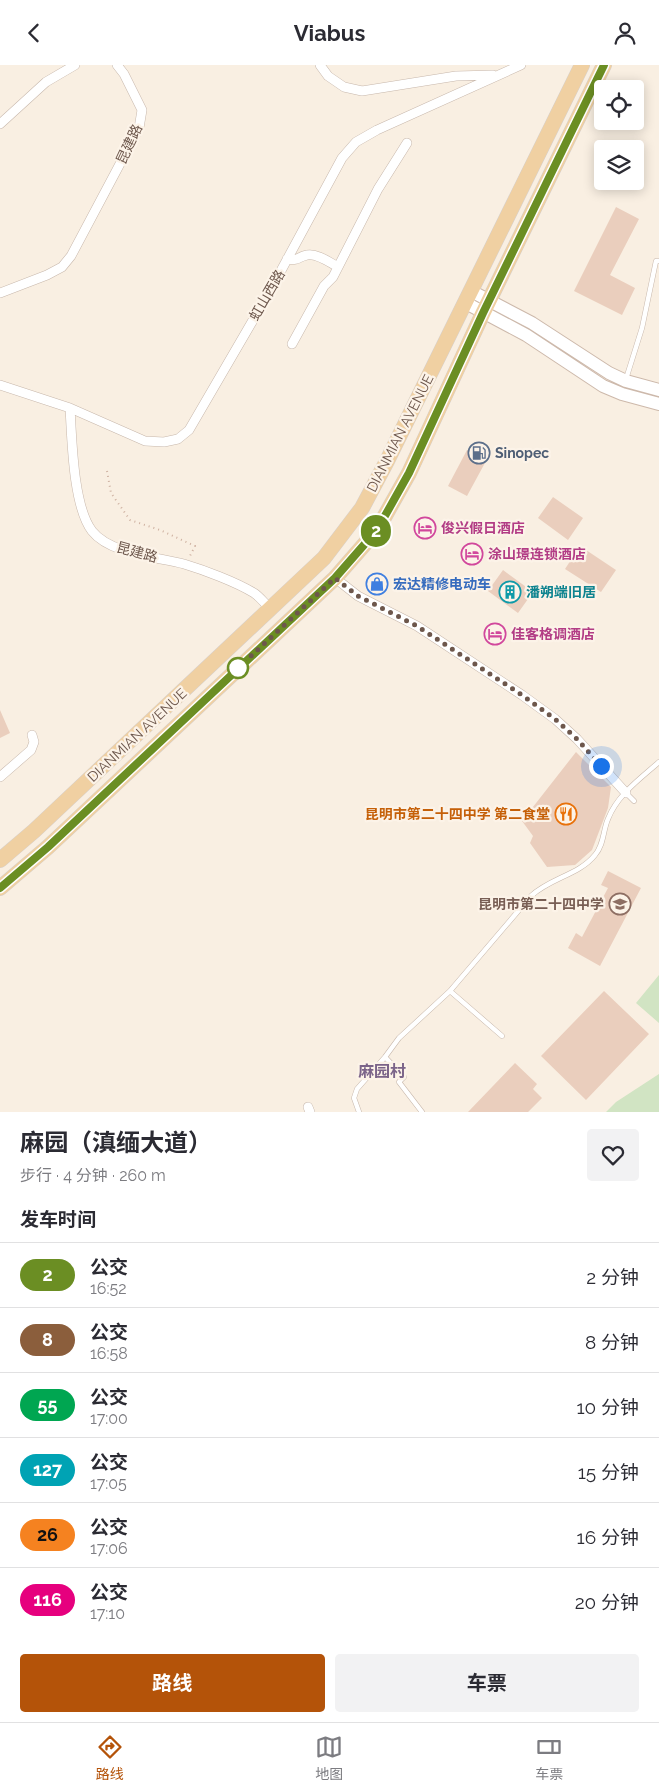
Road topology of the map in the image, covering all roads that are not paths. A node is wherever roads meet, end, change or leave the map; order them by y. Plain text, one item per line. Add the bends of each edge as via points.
1 (76, 65) edge
2 (117, 65) edge
3 (320, 65) edge
4 (521, 65) edge
5 (582, 65) edge
6 (604, 65) edge
7 (498, 75) junction
8 (0, 124) edge
9 (407, 143) dead end
10 (287, 259) junction
11 (659, 261) edge
12 (338, 267) junction
13 (0, 293) edge
14 (468, 297) junction
15 (486, 307) junction
16 (292, 344) dead end
17 (626, 381) junction
18 (0, 385) edge
19 (659, 390) edge
20 (659, 404) edge
21 (70, 408) junction
22 (335, 578) junction
23 (271, 609) junction
24 (32, 735) dead end
25 (659, 762) edge
26 (0, 777) edge
27 (626, 793) junction
28 (634, 801) dead end
29 (0, 860) edge
30 (0, 888) edge
31 (450, 991) junction
32 (502, 1036) dead end
33 (385, 1057) junction
34 (359, 1112) edge
35 (422, 1112) edge

1 - 8 street via 46,82
2 - 13 street, 昆建路 via 142,110 139,128 71,256 62,267
3 - 7 street via 328,76 344,87 362,91 456,76
4 - 7 street, 虹山西路
5 - 14 main road, DIANMIAN AVENUE
6 - 15 main road, DIANMIAN AVENUE
7 - 10 street, 虹山西路 via 356,142 342,158
9 - 12 street via 378,189
10 - 12 street via 296,261 305,255 315,255
10 - 21 street, 虹山西路 via 189,430 178,439 145,441
11 - 17 lane via 656,261 642,328
12 - 16 street
14 - 15 main road
14 - 23 main road, DIANMIAN AVENUE via 362,507 324,558
15 - 17 main road via 532,323 608,373
15 - 20 main road via 603,386
15 - 22 main road, DIANMIAN AVENUE via 409,473 377,530
17 - 19 main road
18 - 21 street, 虹山西路
21 - 23 street, 昆建路 via 79,494 92,531 125,551 186,565 237,584 255,594
22 - 27 street via 358,596 417,626 555,719
22 - 30 main road, DIANMIAN AVENUE via 48,847
23 - 29 main road, DIANMIAN AVENUE
24 - 26 street via 31,750
25 - 27 lane
27 - 28 lane
27 - 31 lane via 607,819 597,853 578,869 531,896
31 - 32 lane
31 - 33 lane via 399,1038
33 - 34 lane via 354,1097
33 - 35 lane via 404,1077 399,1082

